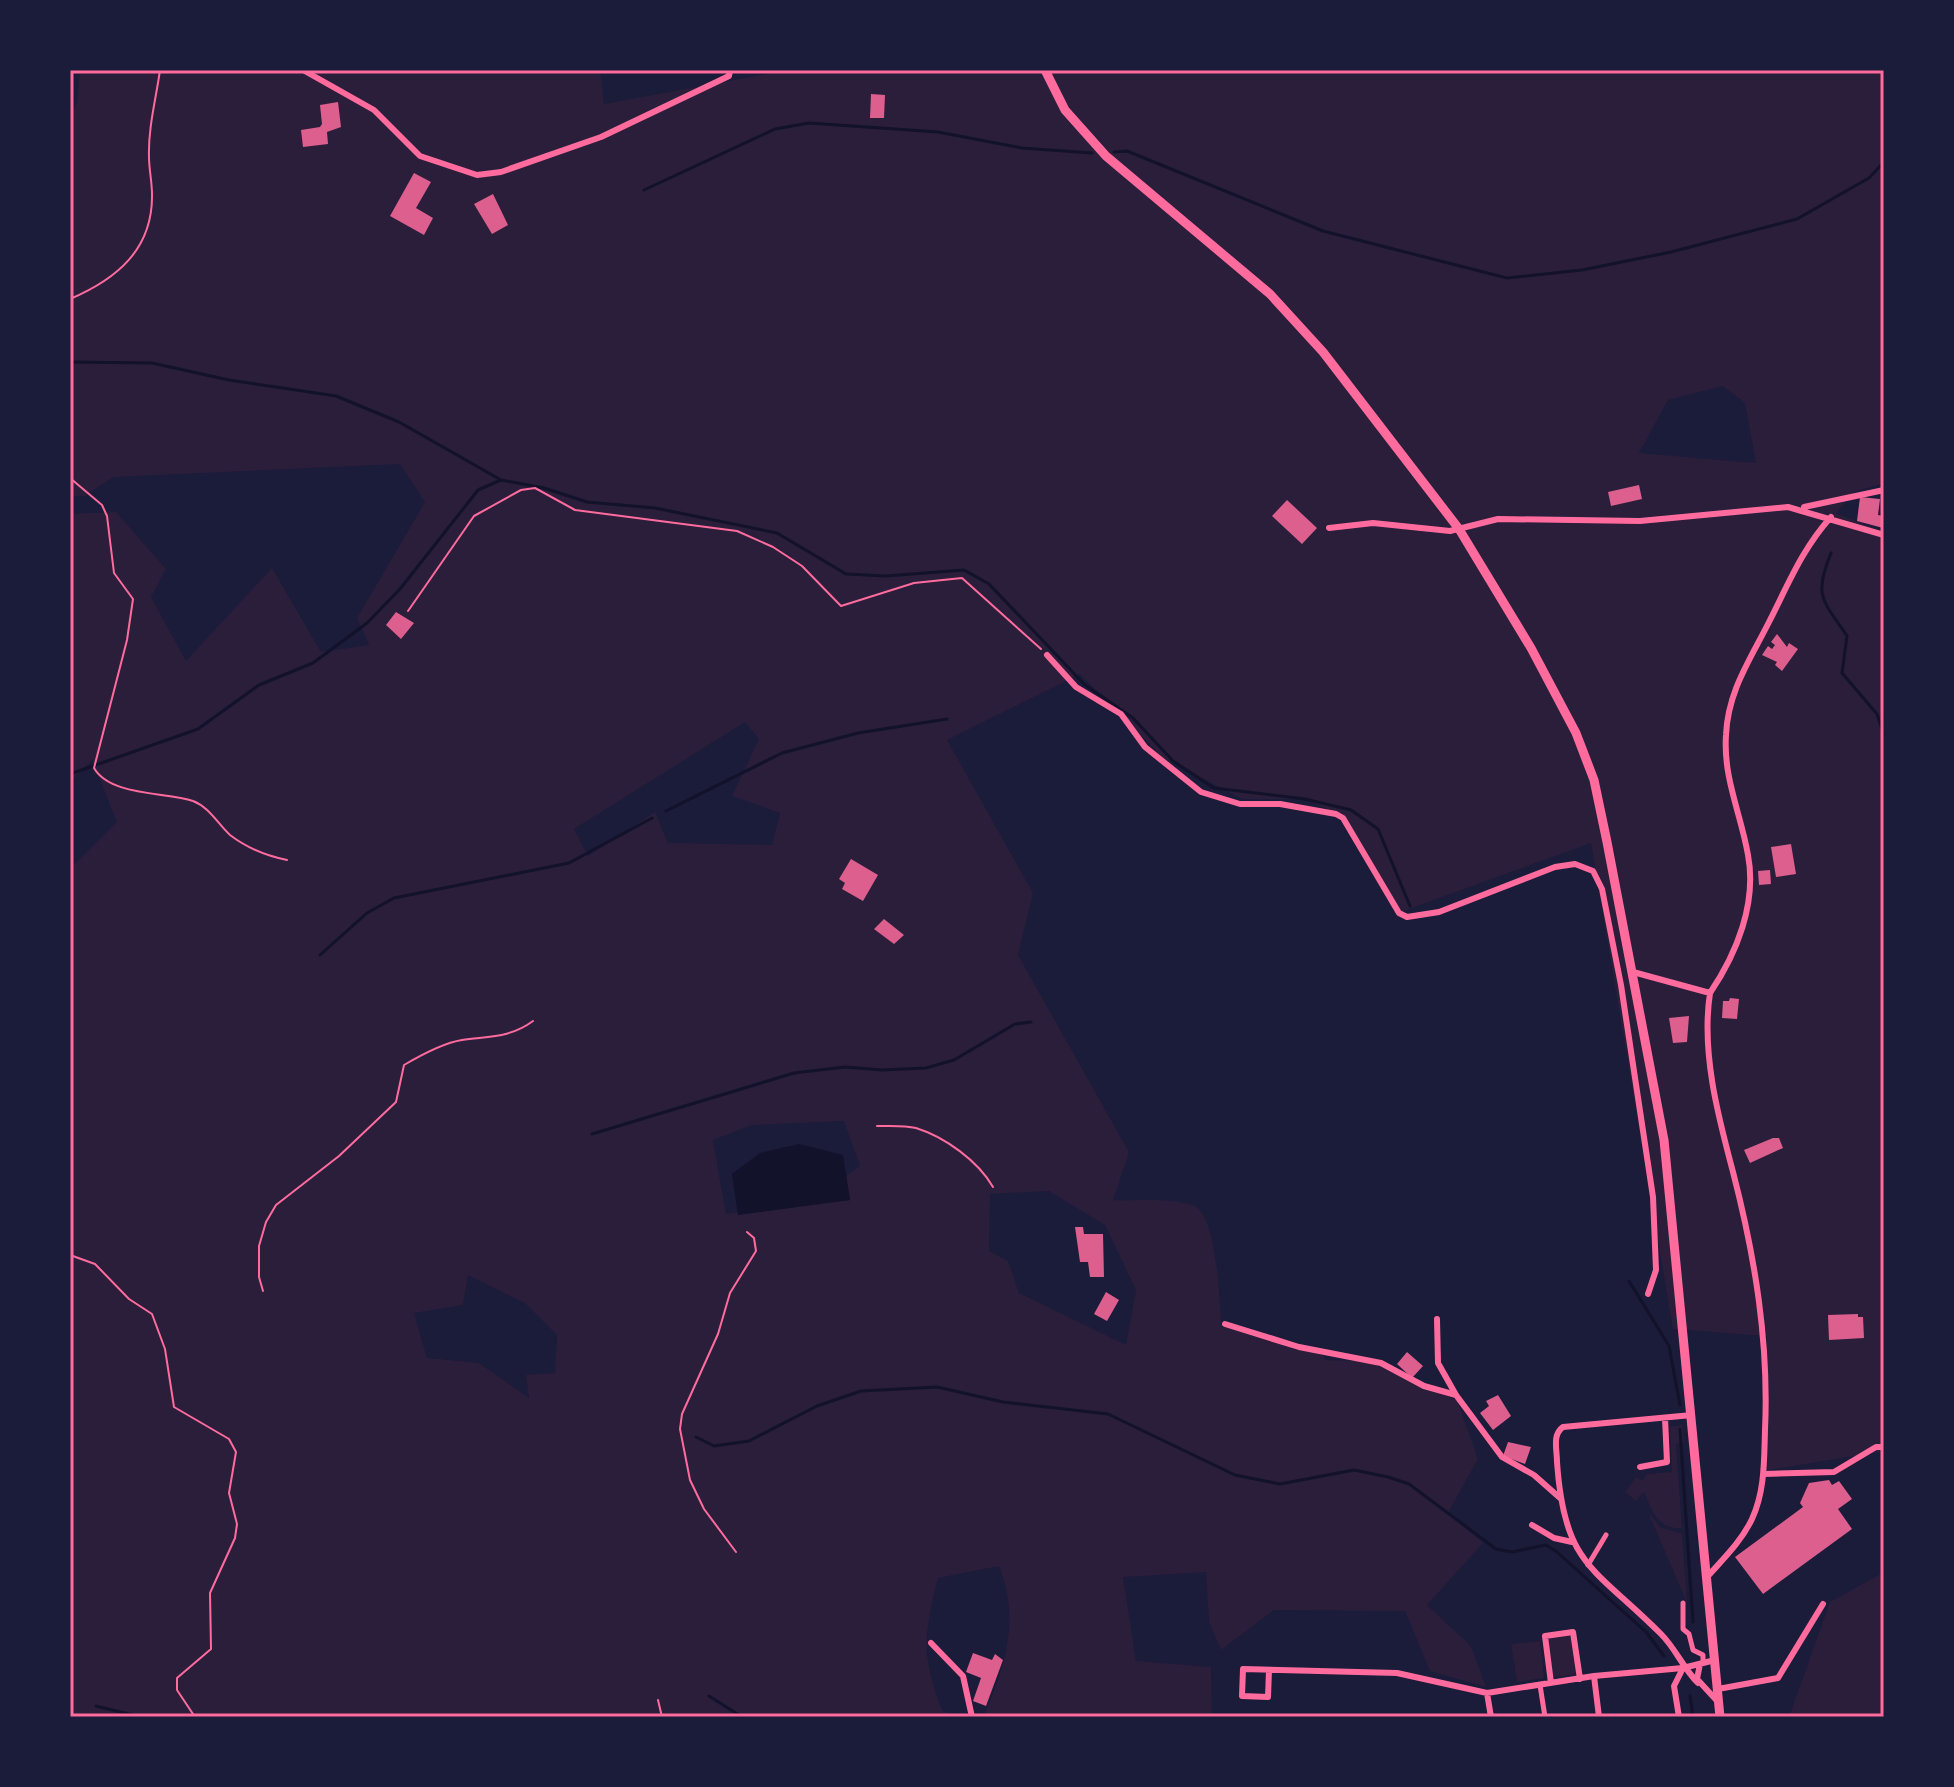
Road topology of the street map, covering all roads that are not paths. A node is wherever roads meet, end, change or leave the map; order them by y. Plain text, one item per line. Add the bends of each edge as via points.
1 (303, 70) edge
2 (730, 70) edge
3 (739, 70) edge
4 (748, 70) edge
5 (1045, 70) edge
6 (1884, 490) edge
7 (1800, 508) junction
8 (1831, 517) junction
9 (1329, 528) dead end
10 (1459, 529) junction
11 (1884, 535) edge
12 (1047, 655) road end
13 (1633, 972) junction
14 (1710, 993) junction
15 (1648, 1294) dead end
16 (1437, 1319) dead end
17 (1225, 1324) dead end
18 (1456, 1395) junction
19 (1693, 1415) junction
20 (1665, 1418) junction
21 (1884, 1447) edge
22 (1640, 1467) dead end
23 (1764, 1474) junction
24 (1560, 1498) junction
25 (1532, 1525) dead end
26 (1606, 1535) dead end
27 (1572, 1542) junction
28 (1587, 1566) junction
29 (1708, 1576) junction
30 (1683, 1603) dead end
31 (1823, 1604) dead end
32 (931, 1643) dead end
33 (1715, 1660) junction
34 (1703, 1662) junction
35 (1683, 1668) junction
36 (1269, 1670) junction
37 (1594, 1676) junction
38 (1580, 1679) junction
39 (1551, 1683) junction
40 (1540, 1685) junction
41 (1717, 1685) junction
42 (1701, 1686) junction
43 (1487, 1693) junction
44 (1719, 1703) junction
45 (972, 1717) edge
46 (1491, 1717) edge
47 (1545, 1717) edge
48 (1599, 1717) edge
49 (1679, 1717) edge
50 (1720, 1717) edge

1 - 2 street via 374,110 420,156 477,175 501,172 601,137 698,94 729,76
3 - 4 street
5 - 10 main road via 1065,110 1106,156 1270,294 1323,352
6 - 7 street
7 - 8 street
7 - 10 street via 1637,521 1508,518
8 - 11 street
8 - 14 street via 1797,562 1732,695 1727,775 1752,883 1742,928
9 - 10 street via 1363,523
10 - 13 main road via 1531,648 1587,759
12 - 15 street via 1076,687 1121,714 1145,747 1201,792 1240,804 1280,804 1343,818 1399,913 1407,917 1439,912 1555,867 1575,864 1593,871 1602,889 1621,985 1653,1197 1656,1270
13 - 14 street
13 - 19 main road via 1664,1140
14 - 23 street via 1718,1117 1747,1232 1766,1346
16 - 18 street via 1438,1363
17 - 18 street via 1299,1347 1381,1363 1424,1386
18 - 24 street via 1502,1457
19 - 20 street
19 - 29 main road
20 - 22 street via 1667,1462
20 - 24 street via 1560,1429
21 - 23 street via 1834,1472
23 - 29 street via 1752,1519
24 - 27 street
25 - 27 street
26 - 28 street
27 - 28 street
28 - 35 street via 1664,1637
29 - 33 main road
30 - 34 street via 1683,1629
31 - 41 street via 1778,1678
32 - 45 street via 963,1676
33 - 34 street
33 - 41 main road
34 - 35 street
34 - 42 street via 1696,1672
35 - 37 street
35 - 42 street
35 - 49 street via 1674,1686
36 - 36 street via 1268,1697 1242,1696 1243,1669
36 - 43 street via 1420,1675
37 - 38 street
37 - 48 street
38 - 39 street
38 - 39 street via 1573,1632 1545,1636
39 - 40 street
40 - 43 street
40 - 47 street
41 - 42 street
41 - 44 main road
42 - 44 street
43 - 46 street
44 - 50 main road

